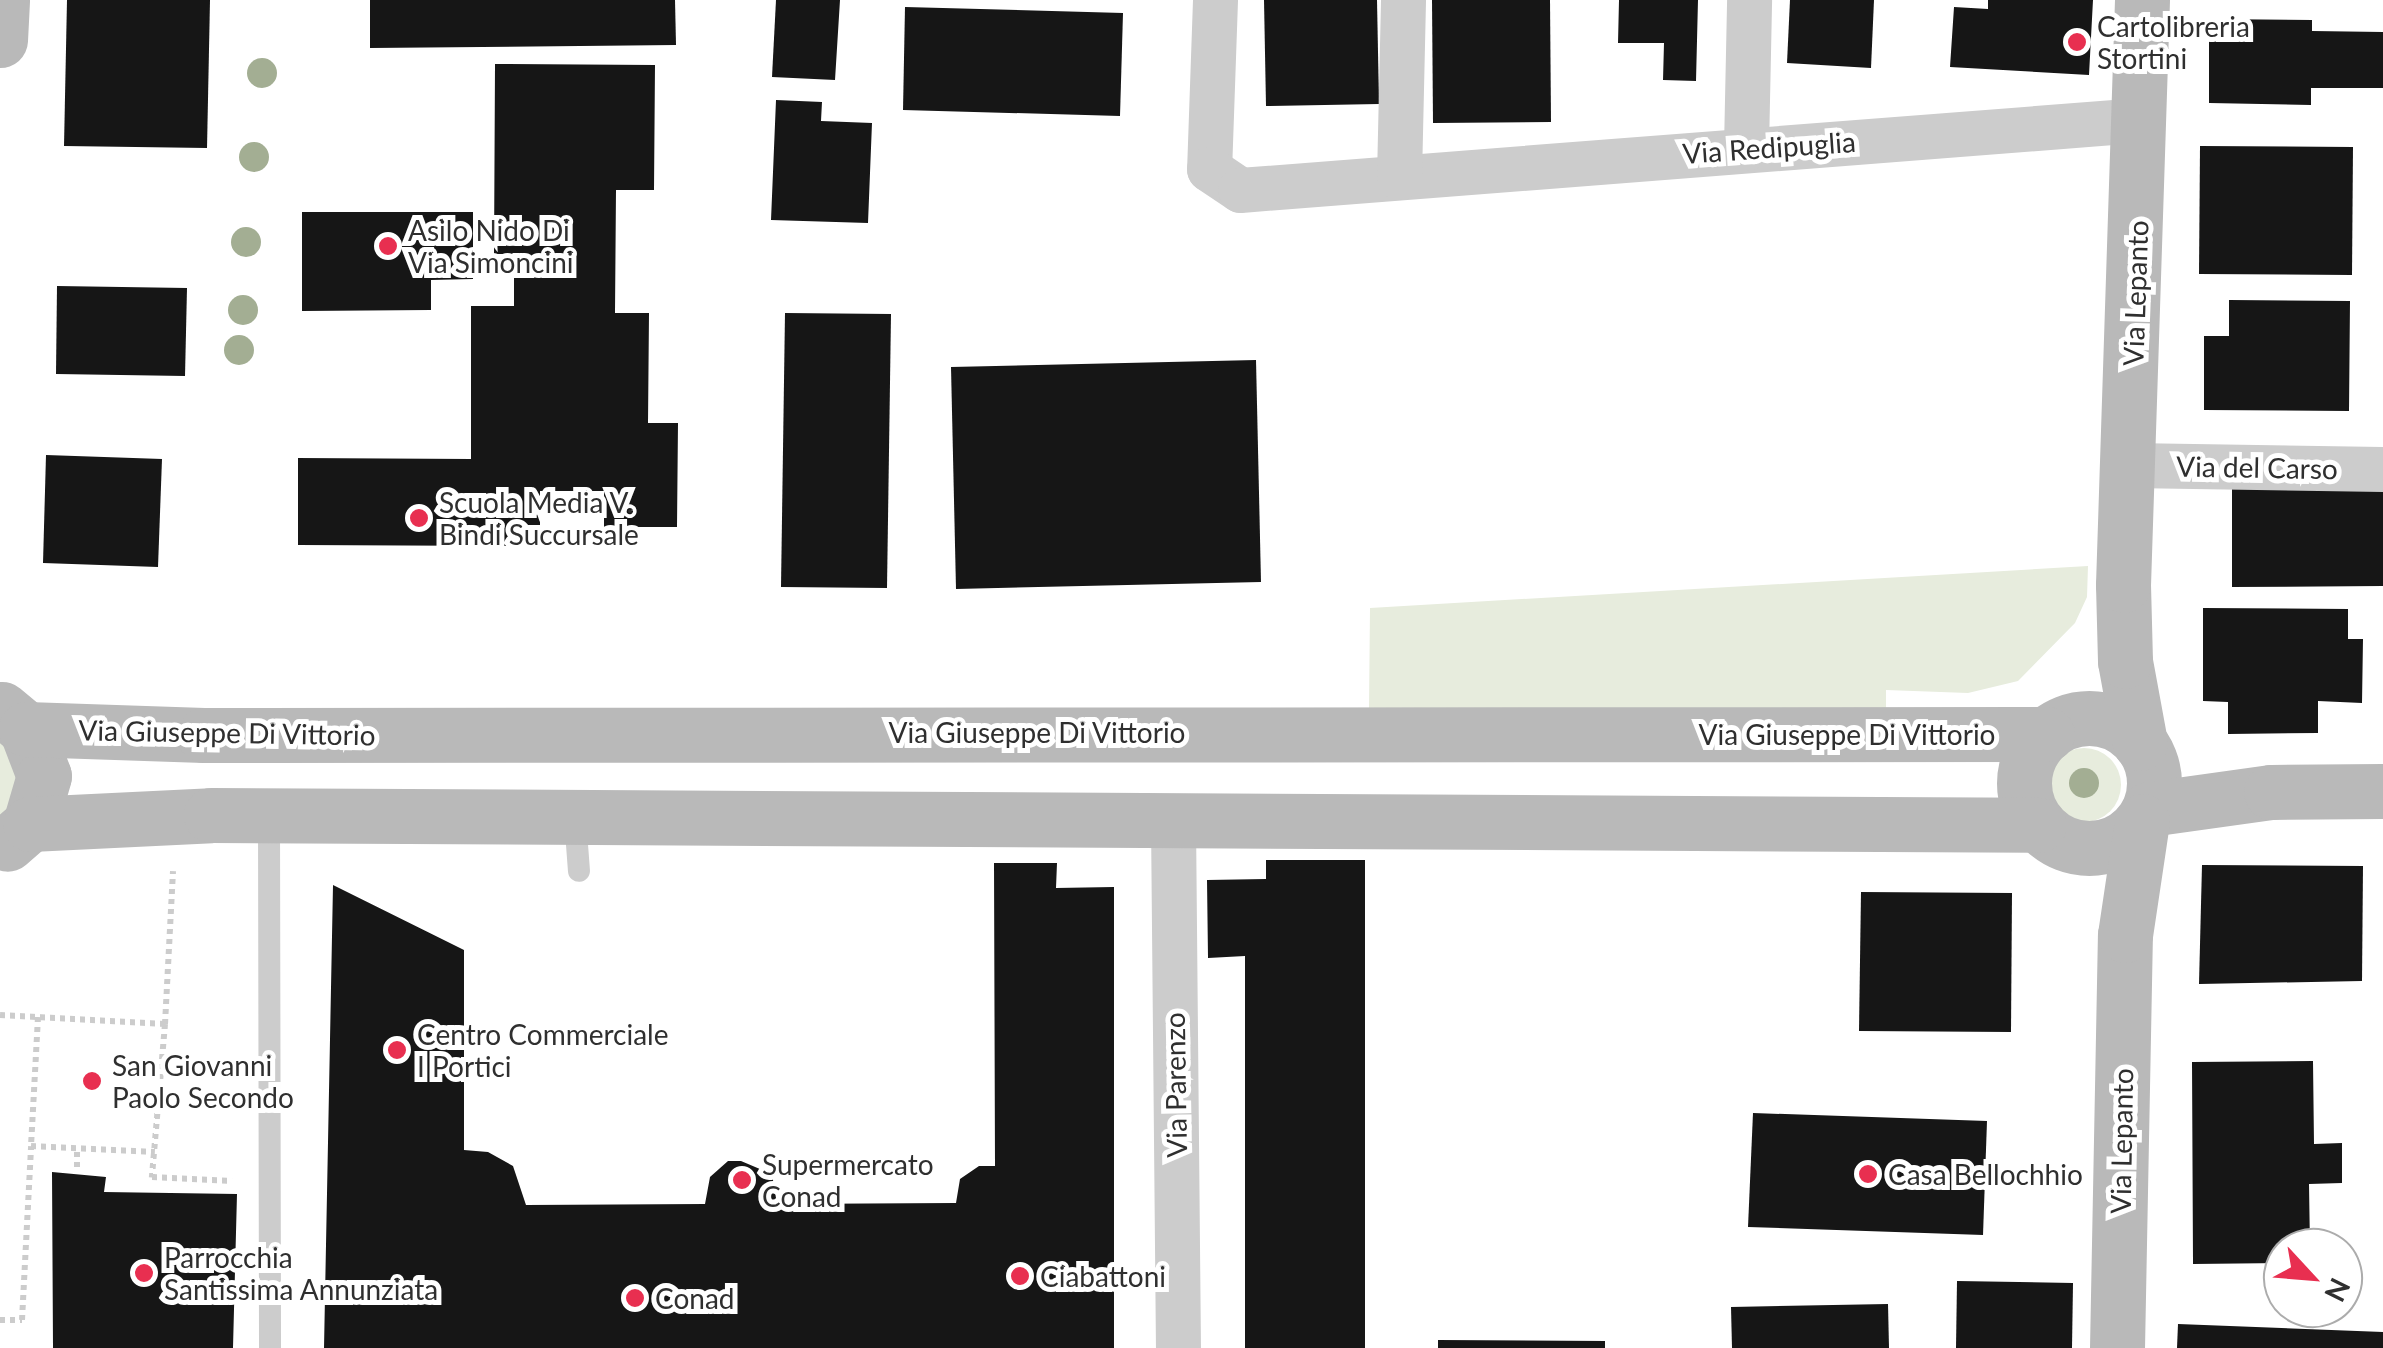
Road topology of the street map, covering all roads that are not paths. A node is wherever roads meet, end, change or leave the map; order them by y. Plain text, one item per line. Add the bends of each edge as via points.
1 (2, 0) edge
2 (1215, 0) edge
3 (1403, 0) edge
4 (1748, 0) edge
5 (2142, 0) edge
6 (0, 40) edge
7 (2140, 120) junction
8 (1746, 148) junction
9 (1399, 177) junction
10 (2130, 465) junction
11 (2383, 469) edge
12 (2122, 585) junction
13 (7, 713) edge
14 (2060, 727) junction
15 (2145, 783) junction
16 (2383, 791) edge
17 (270, 816) junction
18 (1173, 822) junction
19 (2051, 834) junction
20 (15, 836) edge
21 (2125, 935) junction
22 (270, 1348) edge
23 (1178, 1348) edge
24 (2116, 1348) edge

1 - 6 street
2 - 9 street, Via Redipuglia via 1208,169 1240,190
3 - 9 street
4 - 8 street
5 - 7 street, Via Lepanto
7 - 8 street, Via Redipuglia
7 - 10 street, Via Lepanto
8 - 9 street, Via Redipuglia
10 - 11 street, Via del Carso
10 - 12 street, Via Lepanto
12 - 14 street, Via Lepanto
12 - 15 street, Via Lepanto via 2125,661
13 - 14 street, Via Giuseppe Di Vittorio via 204,735
13 - 20 street via 44,776
14 - 15 street via 2110,721
14 - 19 street via 2034,748 2024,788
15 - 16 street
15 - 19 street via 2098,848
15 - 21 street, Via Lepanto
17 - 18 street via 577,844
17 - 20 street via 85,816
17 - 22 lane
18 - 19 street
18 - 23 street, Via Parenzo
19 - 21 street
21 - 24 street, Via Lepanto

